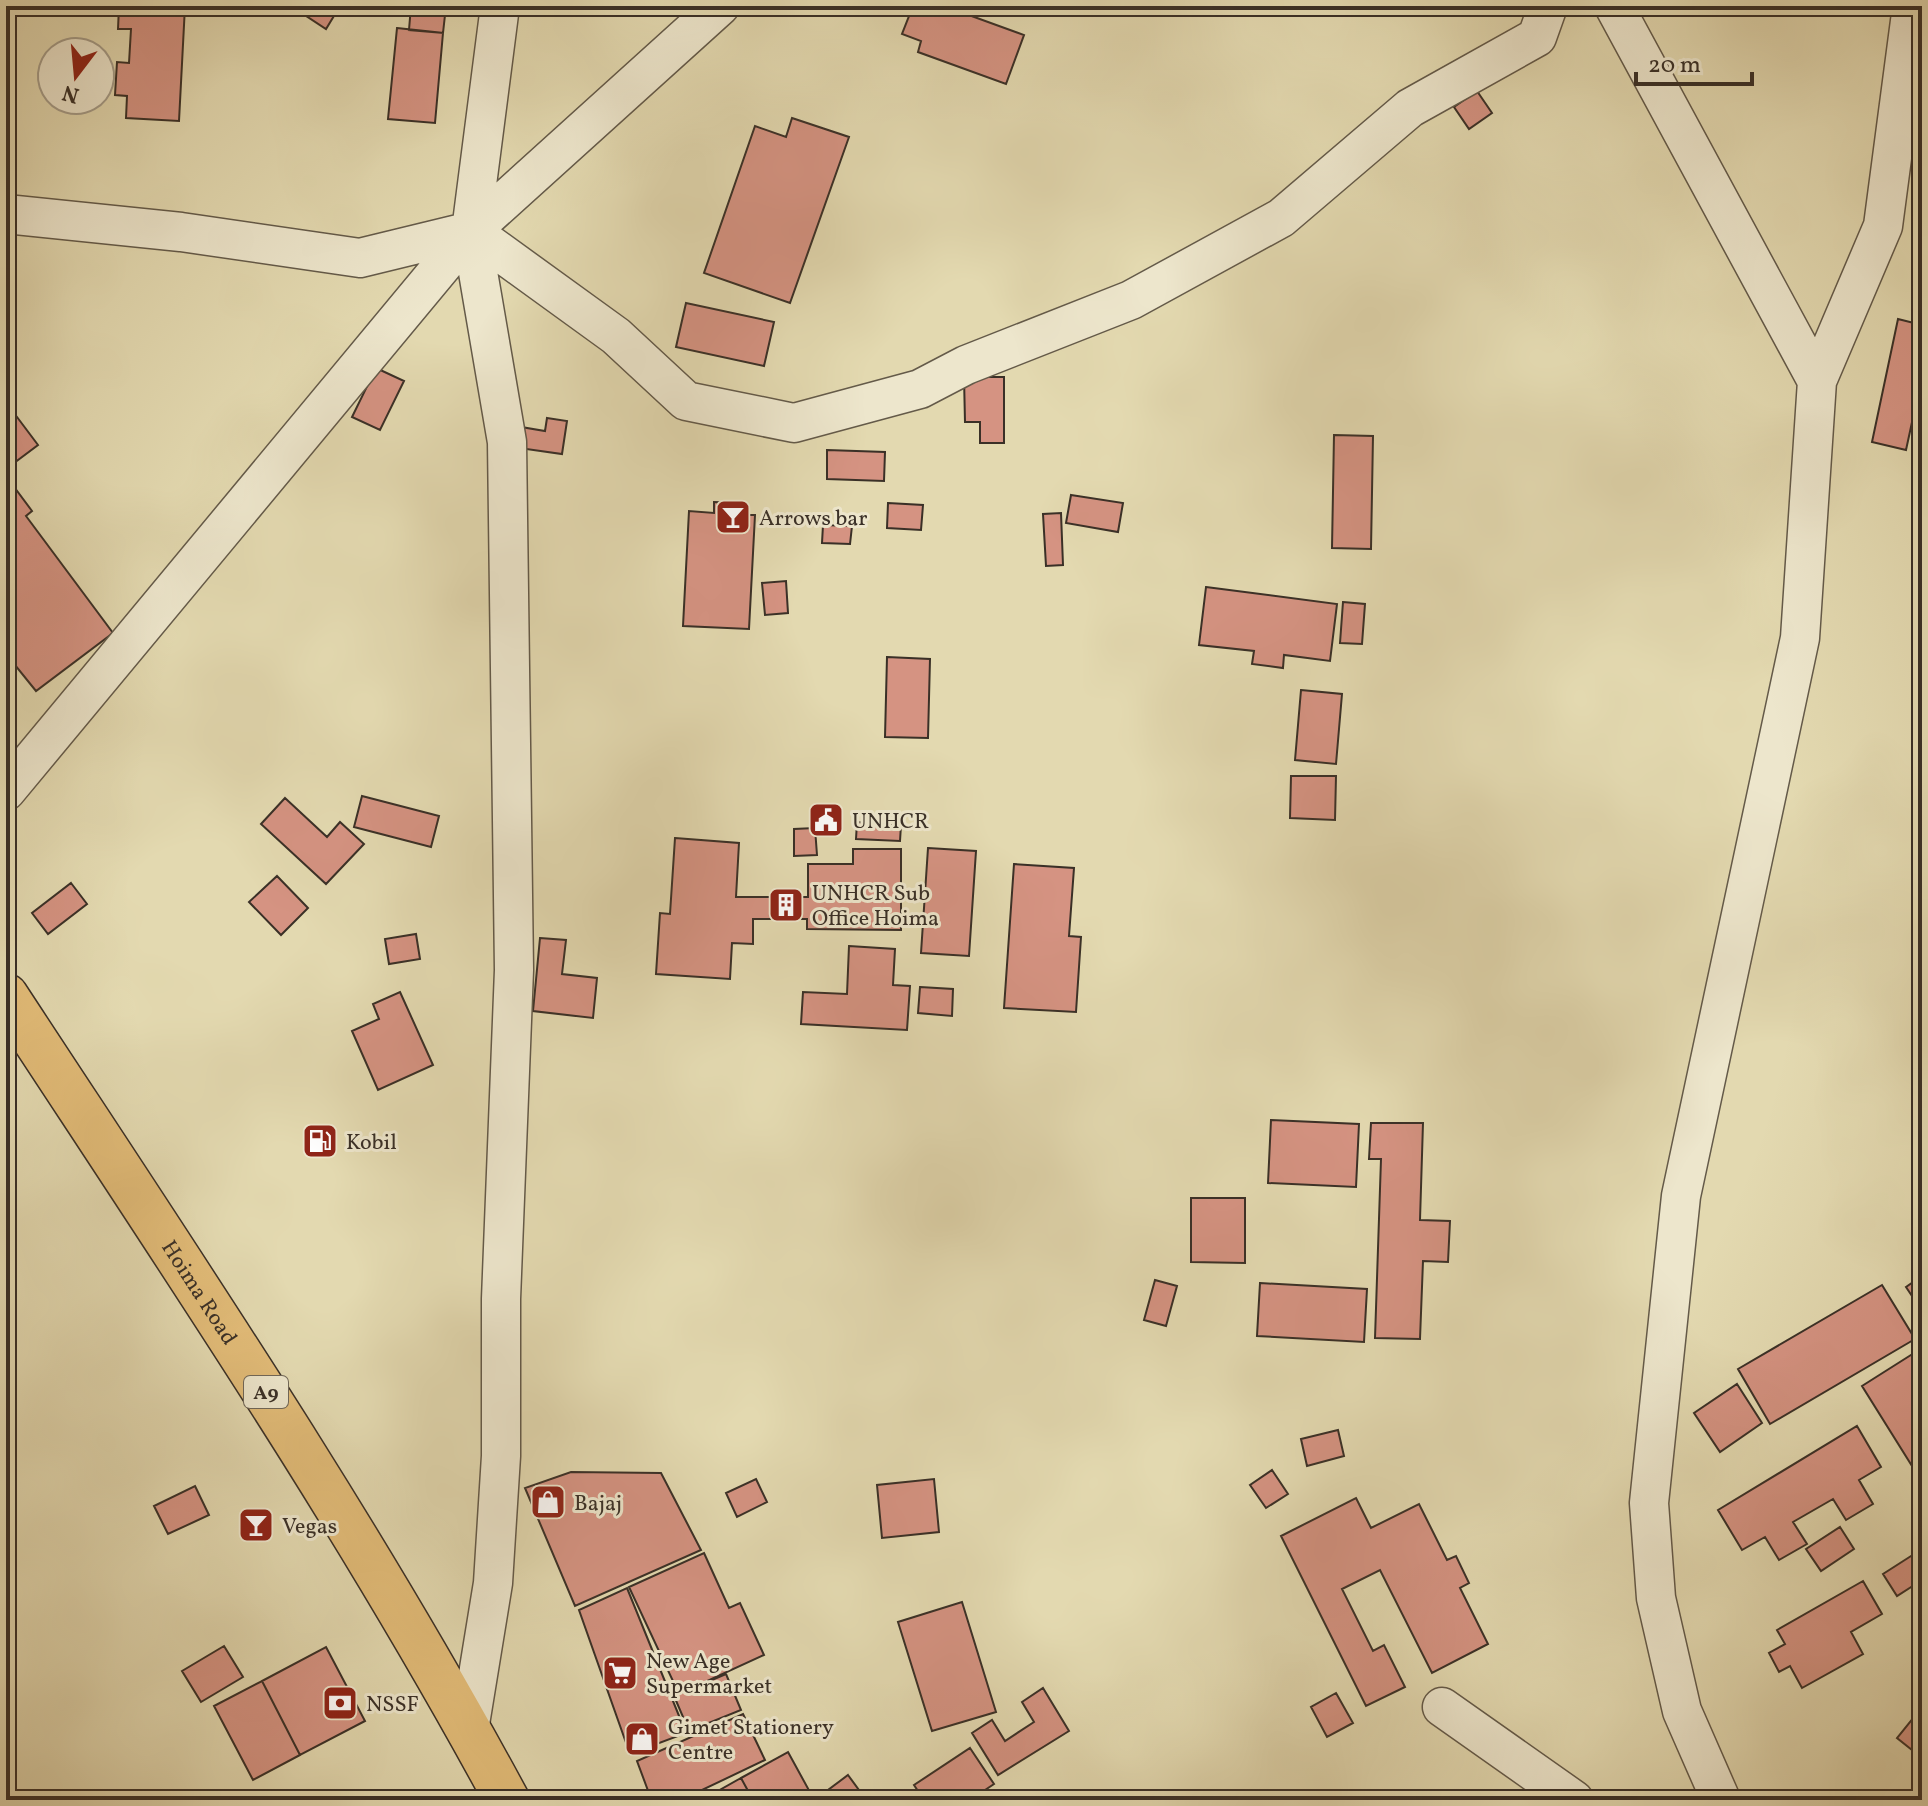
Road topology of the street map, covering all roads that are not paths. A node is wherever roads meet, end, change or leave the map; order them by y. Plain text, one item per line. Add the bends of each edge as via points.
1 (500, 6) edge
2 (720, 6) edge
3 (1548, 6) edge
4 (1614, 6) edge
5 (1912, 6) edge
6 (6, 214) edge
7 (471, 231) junction
8 (1817, 381) junction
9 (6, 791) edge
10 (6, 996) edge
11 (1442, 1707) dead end
12 (469, 1730) junction
13 (507, 1800) edge
14 (1574, 1800) edge
15 (1721, 1800) edge

1 - 7 street
2 - 7 street
3 - 7 street via 1537,37 1410,108 1281,218 1131,300 966,365 920,389 794,423 686,401 616,336
4 - 8 street
5 - 8 street via 1883,226
6 - 7 street via 360,258
7 - 9 street
7 - 12 street via 507,442 514,970 501,1299 501,1456 493,1583
8 - 15 street via 1800,638 1681,1196 1649,1503 1656,1598 1682,1711
10 - 12 main road, Hoima Road / A9 via 265,1391
11 - 14 street
12 - 13 main road, Hoima Road / A9

